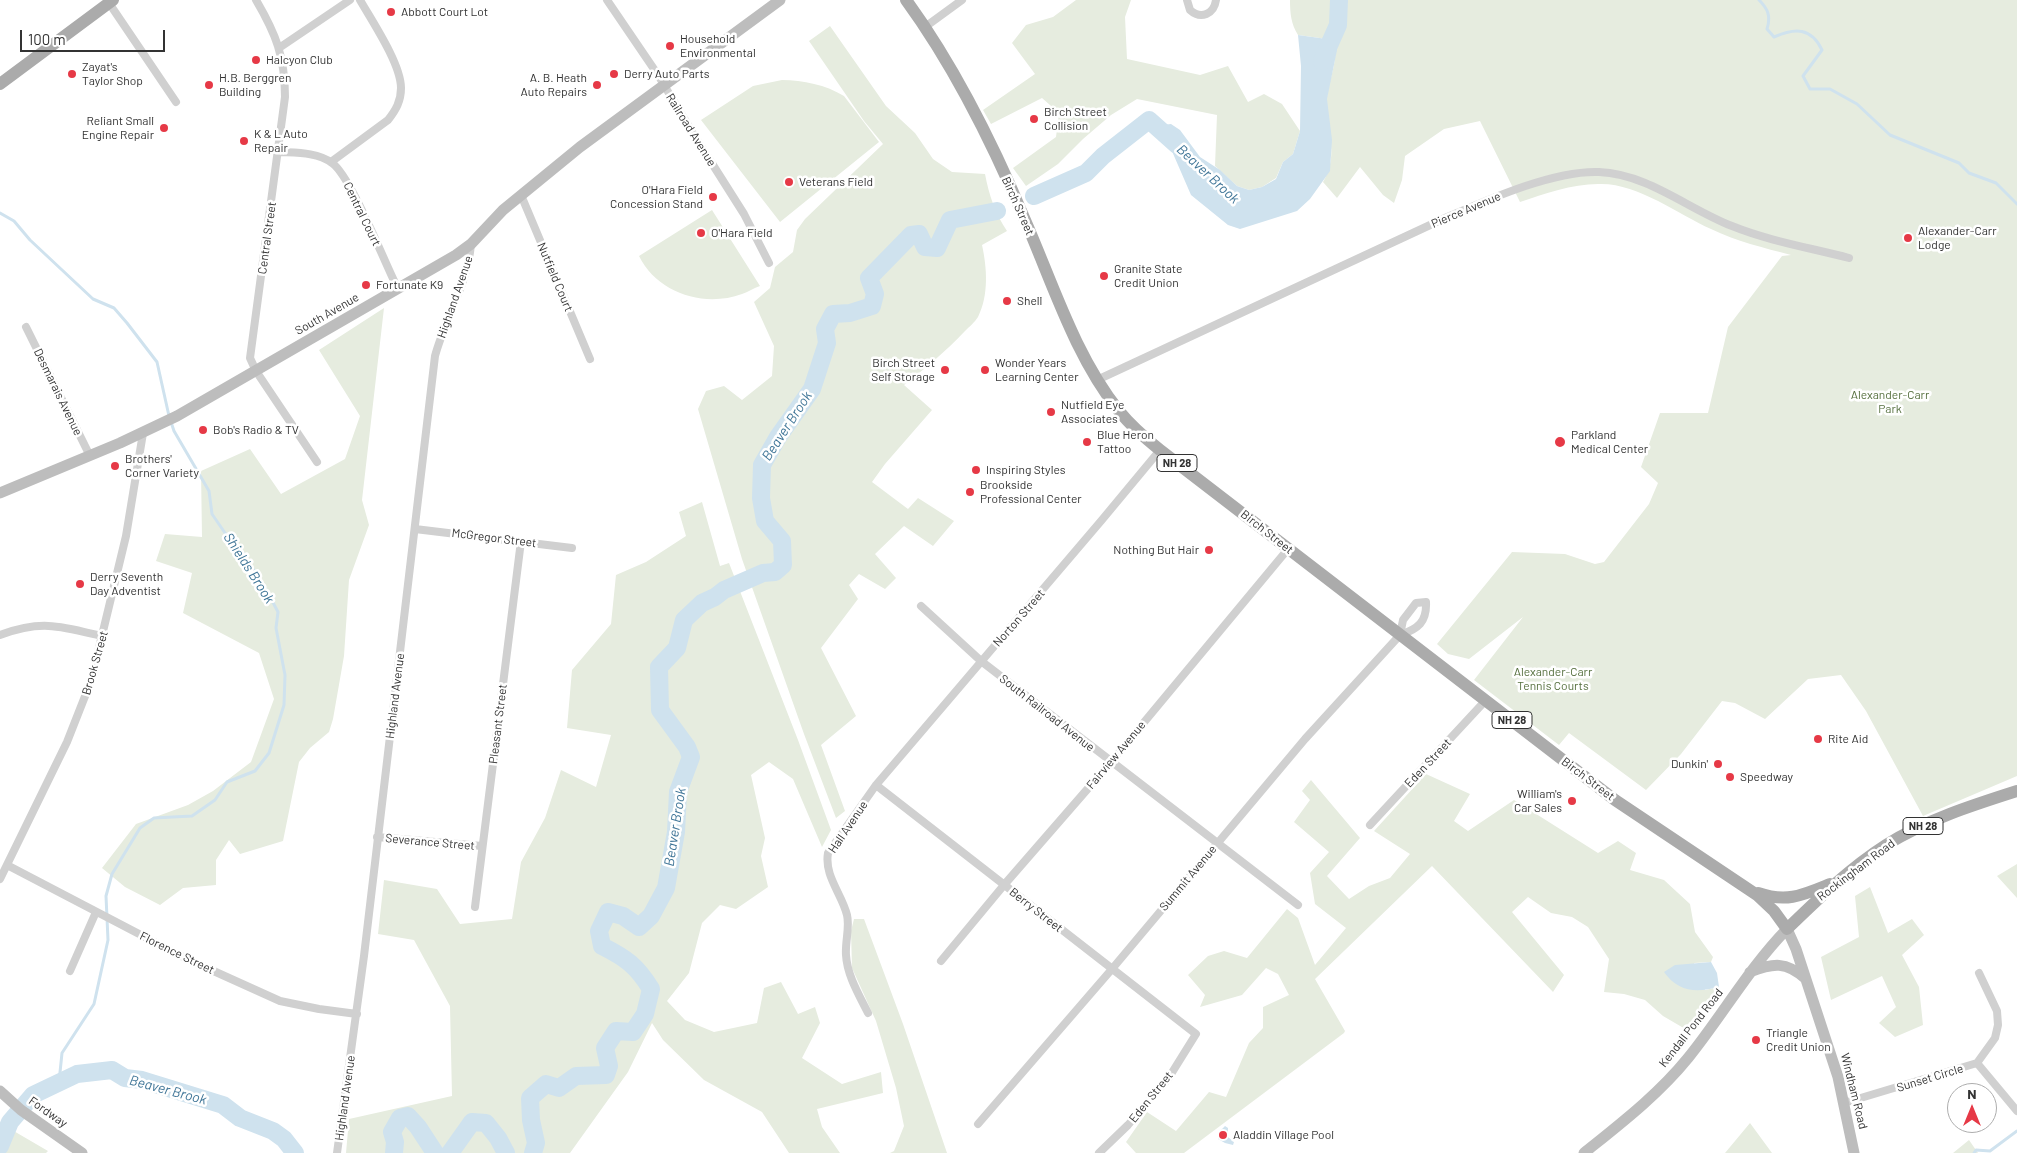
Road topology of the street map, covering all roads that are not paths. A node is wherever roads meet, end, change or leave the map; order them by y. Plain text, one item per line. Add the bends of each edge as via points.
1 (256, 0) edge
2 (350, 0) edge
3 (360, 0) edge
4 (607, 0) edge
5 (780, 0) edge
6 (906, 0) edge
7 (962, 0) edge
8 (1187, 0) edge
9 (1216, 0) edge
10 (111, 1) edge
11 (925, 26) junction
12 (279, 48) junction
13 (0, 84) edge
14 (664, 84) junction
15 (176, 102) dead end
16 (279, 152) junction
17 (331, 162) junction
18 (520, 196) junction
19 (472, 244) junction
20 (1850, 258) dead end
21 (769, 263) dead end
22 (398, 289) junction
23 (26, 327) dead end
24 (590, 359) dead end
25 (256, 371) junction
26 (1098, 380) junction
27 (142, 433) junction
28 (1160, 450) junction
29 (90, 456) junction
30 (317, 462) dead end
31 (0, 491) edge
32 (415, 529) junction
33 (521, 541) junction
34 (572, 548) dead end
35 (1288, 548) junction
36 (922, 606) dead end
37 (1400, 634) junction
38 (0, 635) edge
39 (103, 636) junction
40 (981, 661) junction
41 (1486, 700) junction
42 (1110, 762) junction
43 (876, 785) junction
44 (2017, 791) edge
45 (1370, 825) dead end
46 (377, 837) junction
47 (1217, 843) junction
48 (482, 846) junction
49 (7, 865) junction
50 (0, 877) edge
51 (1839, 880) junction
52 (1004, 884) junction
53 (1749, 890) junction
54 (1298, 905) dead end
55 (475, 907) dead end
56 (99, 913) junction
57 (1787, 929) junction
58 (941, 961) dead end
59 (1112, 969) junction
60 (70, 971) dead end
61 (1750, 972) junction
62 (1979, 973) dead end
63 (1806, 979) junction
64 (868, 1013) dead end
65 (357, 1014) junction
66 (1196, 1034) joint
67 (1977, 1062) junction
68 (0, 1091) edge
69 (1844, 1104) junction
70 (2017, 1111) edge
71 (978, 1124) dead end
72 (337, 1150) edge
73 (82, 1153) edge
74 (1099, 1153) edge
75 (1584, 1153) edge
76 (1854, 1153) edge

1 - 12 street, Central Street
2 - 12 street
3 - 17 street via 396,66 401,94 395,112 388,120
4 - 14 street, Railroad Avenue
5 - 14 street, South Avenue
6 - 11 main road, Birch Street / NH 28
7 - 11 street
8 - 9 street via 1190,10 1198,16 1212,11
10 - 13 main road
10 - 15 street
11 - 26 main road, Birch Street / NH 28 via 985,135 1072,331
12 - 16 street, Central Street via 285,97
14 - 18 street, South Avenue
14 - 21 street, Railroad Avenue via 744,214
16 - 17 street
16 - 25 street, Central Street via 250,353
17 - 22 street, Central Court via 350,188
18 - 19 street, South Avenue
18 - 24 street, Nutfield Court
19 - 22 street, South Avenue
19 - 32 street, Highland Avenue via 469,264 435,356
20 - 26 street, Pierce Avenue via 1733,227 1653,186 1625,176 1601,172 1572,174 1501,195 1443,219
22 - 25 street, South Avenue
23 - 29 street, Desmarais Avenue
25 - 27 street, South Avenue
25 - 30 street, Central Street
26 - 28 main road, Birch Street / NH 28 via 1130,424
27 - 29 street, South Avenue
27 - 39 street, Brook Street via 126,536
28 - 35 main road, Birch Street / NH 28
28 - 40 street, Norton Street
29 - 31 street, South Avenue
32 - 33 street, McGregor Street
32 - 46 street, Highland Avenue
33 - 34 street, McGregor Street
33 - 48 street, Pleasant Street
35 - 37 main road, Birch Street / NH 28
35 - 42 street, Fairview Avenue
36 - 40 street, South Railroad Avenue
37 - 41 main road, Birch Street / NH 28
37 - 47 street, Summit Avenue
38 - 39 street via 30,626 50,625
39 - 49 street, Brook Street via 84,701
40 - 42 street, South Railroad Avenue
40 - 43 street, Norton Street
41 - 45 street, Eden Street
41 - 53 main road, Birch Street / NH 28 via 1615,800
42 - 47 street, South Railroad Avenue
42 - 52 street, Fairview Avenue
43 - 52 street, Berry Street
43 - 64 street, Hall Avenue via 828,853 827,860 847,916 849,972
44 - 51 main road, Rockingham Road / NH 28 via 1912,831
46 - 48 street, Severance Street
46 - 65 street, Highland Avenue
47 - 54 street, South Railroad Avenue
47 - 59 street, Summit Avenue
48 - 55 street, Pleasant Street
49 - 50 street, Brook Street
49 - 56 street, Florence Street
51 - 53 main road, NH 28 via 1788,899
51 - 57 main road, Rockingham Road / NH 28
52 - 58 street, Fairview Avenue
52 - 59 street, Berry Street
53 - 57 main road, Birch Street / NH 28 via 1766,902
56 - 60 street
56 - 65 street, Florence Street via 280,1001
57 - 61 street, Kendall Pond Road
57 - 63 street, Windham Road
59 - 66 street, Berry Street
59 - 71 street, Summit Avenue
61 - 63 street via 1783,965
61 - 75 street, Kendall Pond Road via 1674,1073
62 - 67 street, Sunset Circle via 1997,1011 1998,1025 1995,1038
63 - 69 street, Windham Road
65 - 72 street, Highland Avenue
66 - 74 street, Eden Street via 1168,1079
67 - 69 street, Sunset Circle
67 - 70 street
68 - 73 street, Fordway via 14,1105
69 - 76 street, Windham Road

